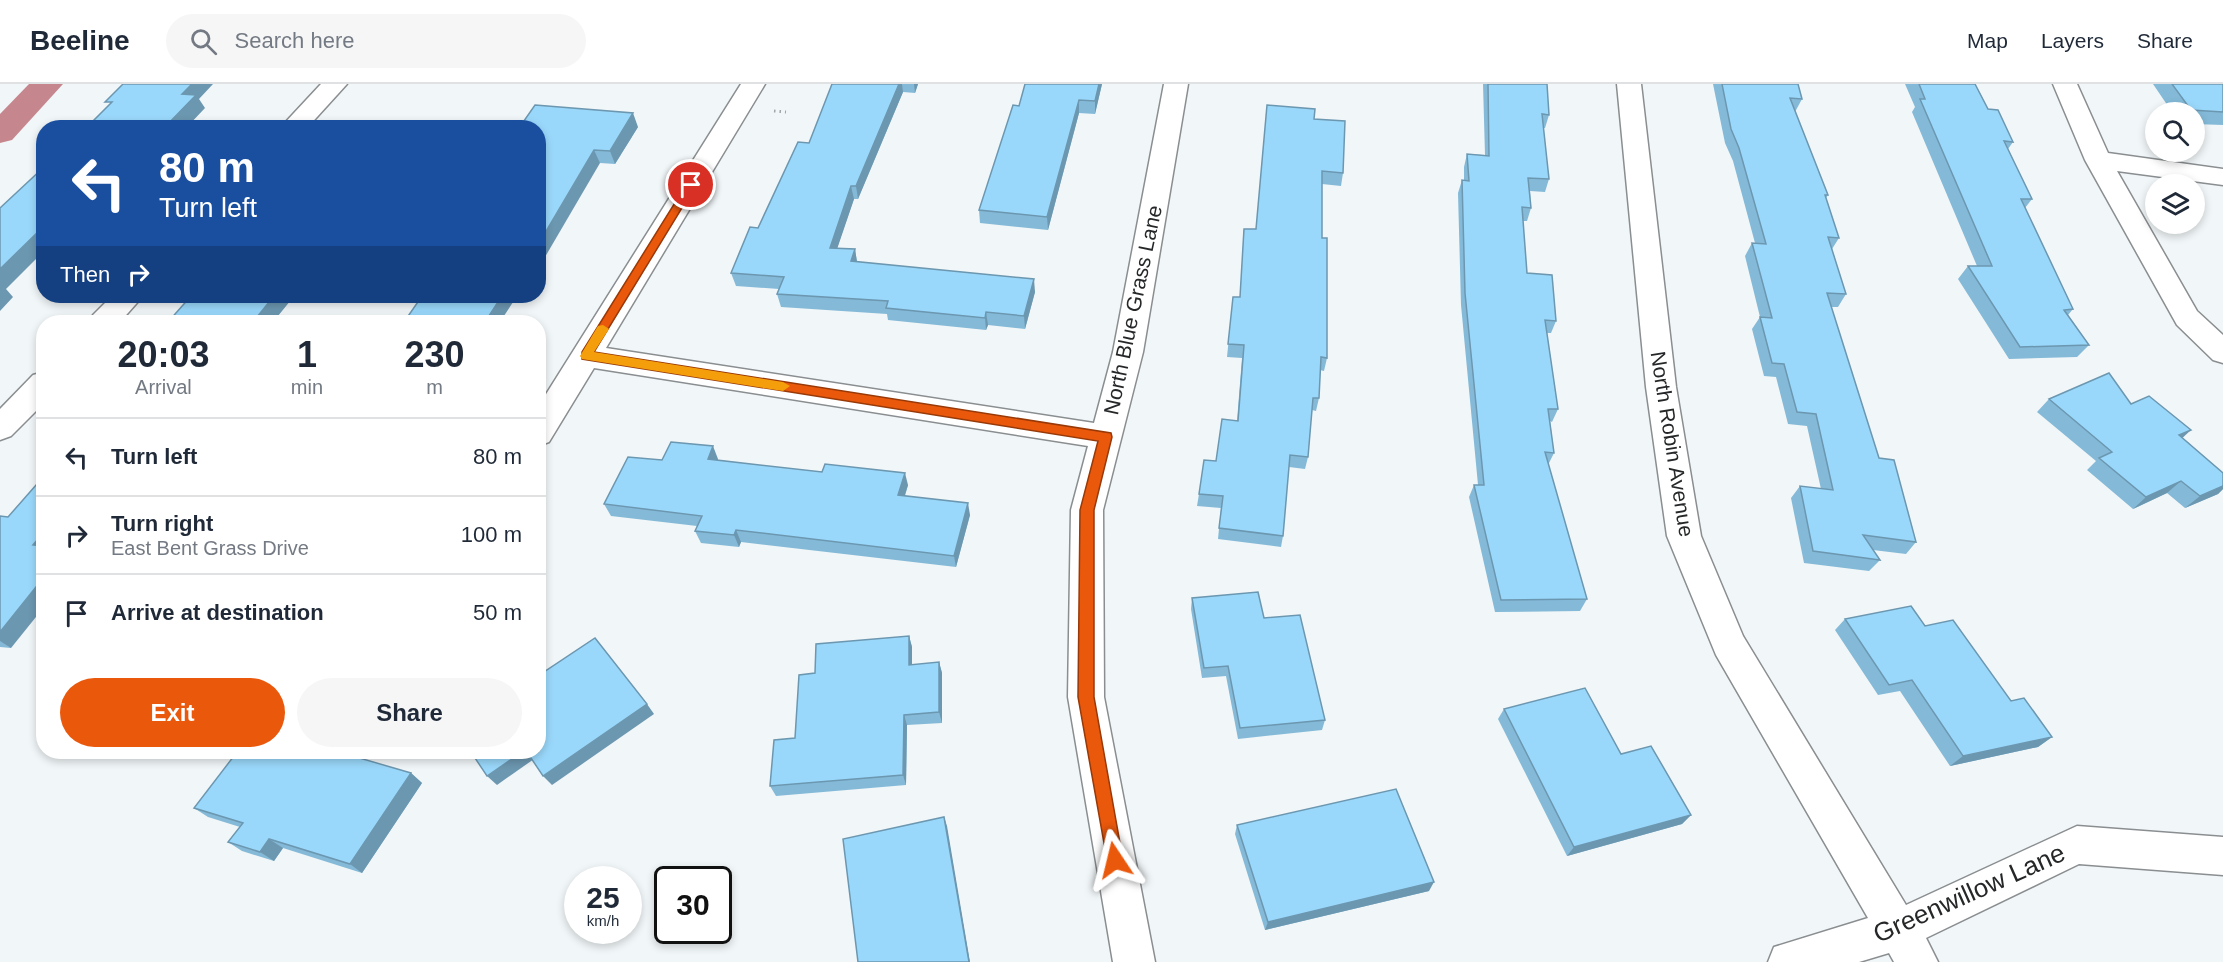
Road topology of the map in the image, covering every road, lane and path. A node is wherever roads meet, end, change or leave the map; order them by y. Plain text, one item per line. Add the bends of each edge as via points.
1 (335, 84) edge
2 (753, 84) edge
3 (1176, 84) edge
4 (1629, 84) edge
5 (2065, 84) edge
6 (773, 111) dead end
7 (786, 112) dead end
8 (300, 120) edge
9 (2098, 160) junction
10 (2223, 177) edge
11 (122, 303) edge
12 (110, 315) edge
13 (2223, 352) edge
14 (586, 356) junction
15 (36, 391) edge
16 (546, 421) edge
17 (0, 428) edge
18 (1106, 437) junction
19 (2223, 856) edge
20 (1907, 946) edge
21 (1134, 962) edge
22 (1789, 962) edge

1 - 8 street
2 - 14 street
3 - 18 street, North Blue Grass Lane via 1128,352
4 - 20 street, North Robin Avenue via 1661,387 1684,536 1730,644
5 - 9 street
6 - 7 path
9 - 10 street
9 - 13 street via 2187,318
11 - 12 street
14 - 16 street
14 - 18 street
15 - 17 street
18 - 21 street, North Blue Grass Lane via 1087,510 1086,697
19 - 20 street, Greenwillow Lane via 2077,845
20 - 22 street, Greenwillow Lane

